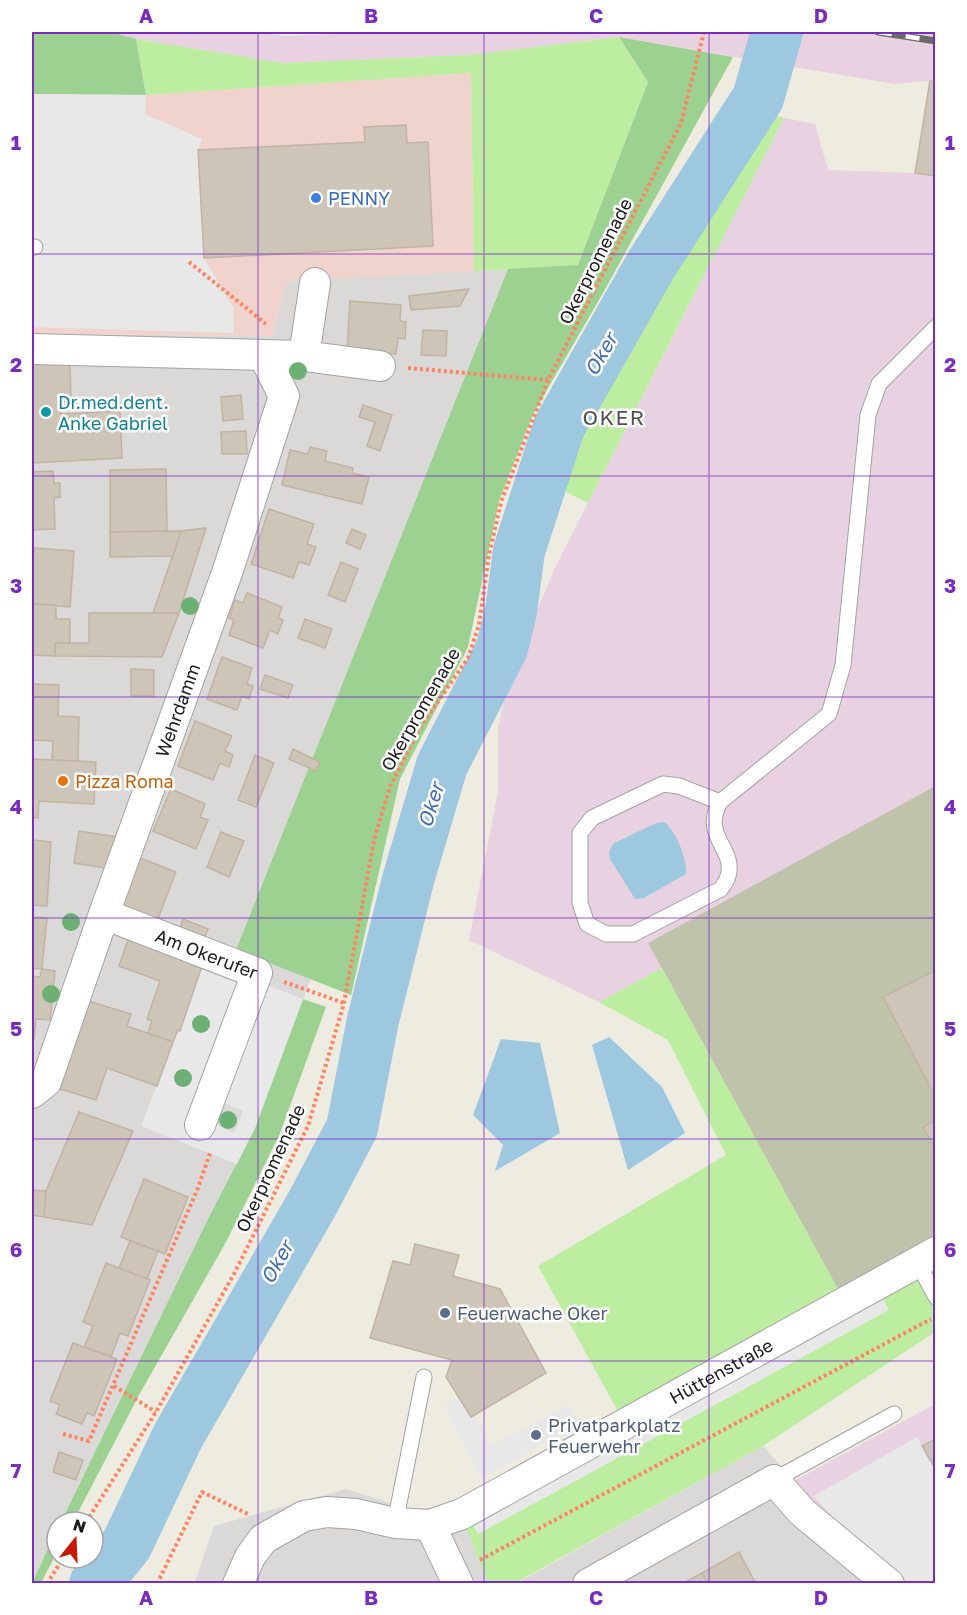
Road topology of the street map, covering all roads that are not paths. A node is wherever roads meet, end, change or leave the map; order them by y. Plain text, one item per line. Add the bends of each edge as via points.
1 (315, 283) dead end
2 (936, 327) edge
3 (32, 349) edge
4 (264, 356) junction
5 (304, 356) junction
6 (380, 366) road end
7 (720, 802) junction
8 (104, 914) junction
9 (32, 1093) edge
10 (200, 1125) road end
11 (926, 1257) edge
12 (936, 1297) edge
13 (424, 1377) dead end
14 (894, 1414) dead end
15 (774, 1480) junction
16 (395, 1523) junction
17 (430, 1525) junction
18 (455, 1579) edge
19 (238, 1584) edge
20 (588, 1584) edge
21 (889, 1584) edge

1 - 5 street
2 - 7 lane via 879,384 868,415 843,665 829,714
3 - 4 street
4 - 5 street
4 - 8 street, Wehrdamm via 284,396 228,570
5 - 6 street
7 - 7 lane via 663,784 591,818 580,833 580,903 587,924 606,934 633,934 721,889 728,877 728,860 713,822
8 - 9 street, Wehrdamm via 46,1082
8 - 10 street, Am Okerufer via 257,973
11 - 12 lane
11 - 17 street, Hüttenstraße via 462,1514
13 - 16 lane
14 - 15 lane
15 - 20 street
15 - 21 street via 802,1512
16 - 17 street, Hüttenstraße
16 - 19 street, Hüttenstraße via 327,1512 264,1526 263,1539
17 - 18 street

